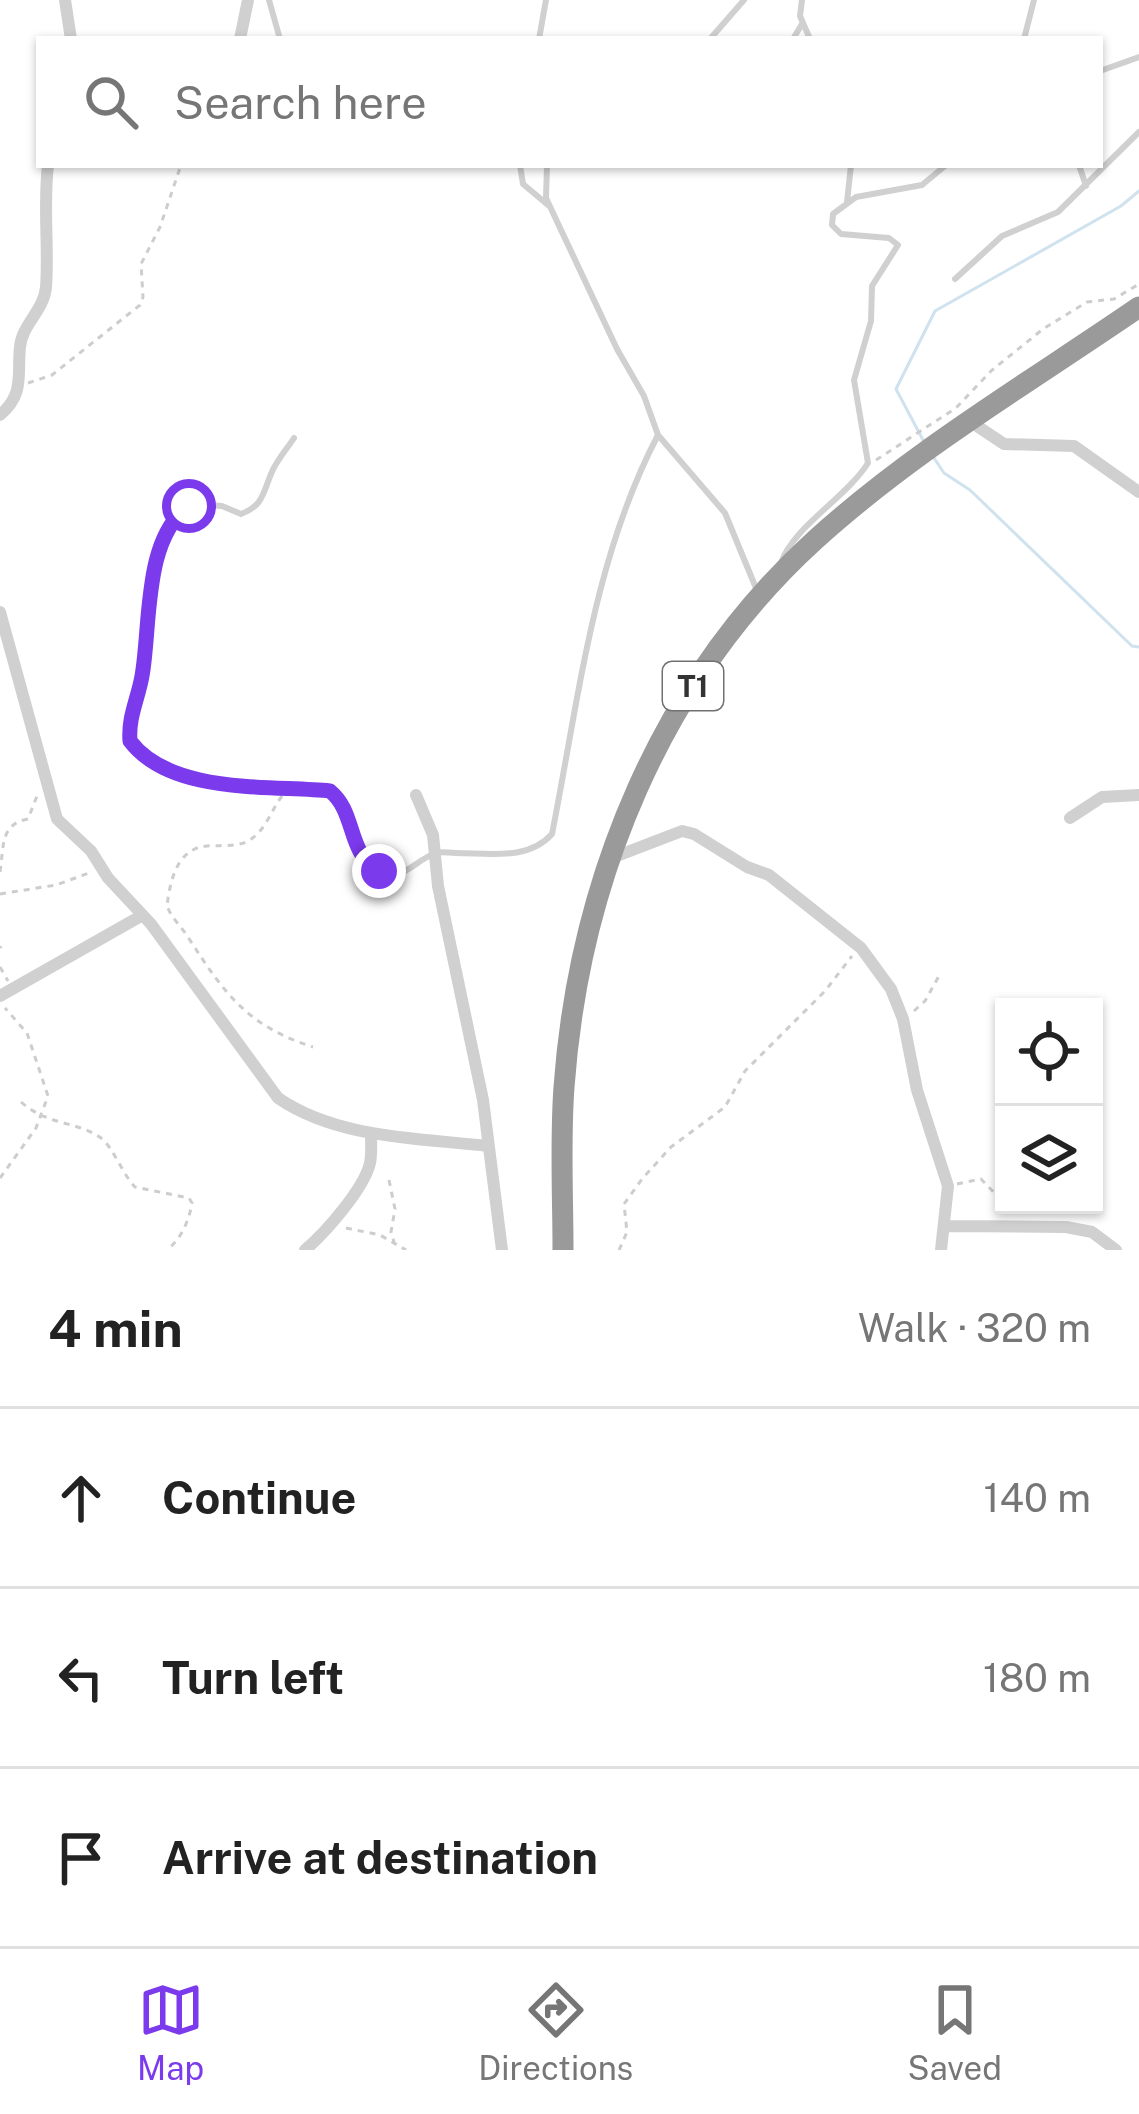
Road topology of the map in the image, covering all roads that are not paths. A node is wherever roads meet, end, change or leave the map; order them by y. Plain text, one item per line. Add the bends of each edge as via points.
1 (65, 0) edge
2 (248, 0) edge
3 (268, 0) edge
4 (546, 0) edge
5 (744, 0) edge
6 (802, 0) edge
7 (1034, 0) edge
8 (802, 24) junction
9 (71, 36) edge
10 (241, 36) edge
11 (279, 36) edge
12 (540, 36) edge
13 (713, 36) edge
14 (795, 36) edge
15 (808, 36) edge
16 (1025, 36) edge
17 (1139, 57) edge
18 (1103, 69) edge
19 (1139, 132) edge
20 (1103, 166) edge
21 (48, 168) edge
22 (520, 168) edge
23 (548, 168) edge
24 (851, 168) edge
25 (942, 168) edge
26 (1080, 168) edge
27 (1102, 168) edge
28 (1086, 186) junction
29 (847, 202) junction
30 (550, 207) junction
31 (955, 280) dead end
32 (1139, 308) edge
33 (0, 415) edge
34 (971, 422) junction
35 (658, 435) junction
36 (294, 438) dead end
37 (1139, 492) edge
38 (782, 572) junction
39 (759, 596) junction
40 (0, 612) edge
41 (1137, 794) edge
42 (416, 795) dead end
43 (1070, 818) dead end
44 (436, 853) junction
45 (609, 859) junction
46 (141, 916) junction
47 (0, 1000) edge
48 (371, 1133) junction
49 (488, 1146) junction
50 (946, 1226) junction
51 (305, 1250) edge
52 (502, 1250) edge
53 (563, 1250) edge
54 (941, 1250) edge
55 (1116, 1250) edge

1 - 9 street
2 - 10 street
3 - 11 lane
4 - 12 lane
5 - 13 lane
6 - 8 lane
7 - 16 lane
8 - 14 lane
8 - 15 lane
17 - 18 lane
19 - 20 lane
21 - 33 street via 46,289 22,335 21,385
22 - 30 lane via 523,184
23 - 30 lane
24 - 29 lane
25 - 29 lane via 922,185
26 - 28 lane
27 - 28 lane
28 - 31 lane via 1058,212 1002,236
29 - 38 lane via 831,220 836,231 898,244 872,286 854,380 868,464 786,548
30 - 35 lane
32 - 34 highway, T1
34 - 37 street via 1004,444 1074,446
34 - 38 highway, T1 via 867,495
35 - 39 lane via 725,513
35 - 44 lane via 600,583 552,834 540,848 519,853
36 - 44 lane via 254,508 242,514 197,504 172,521 153,582 130,741 168,768 246,788 330,791 361,857 379,871 413,869
38 - 39 highway, T1
39 - 45 highway, T1 via 701,672 645,767
40 - 46 street via 56,819
41 - 43 street via 1102,796
42 - 44 street
44 - 49 street
45 - 50 street via 682,831 694,834 769,874 861,948 903,1019 948,1186
45 - 53 highway, T1 via 584,954 564,1086
46 - 47 street
46 - 48 street via 278,1098
48 - 49 street
48 - 51 street via 366,1174
49 - 52 street
50 - 54 street
50 - 55 street via 1066,1227 1092,1232

